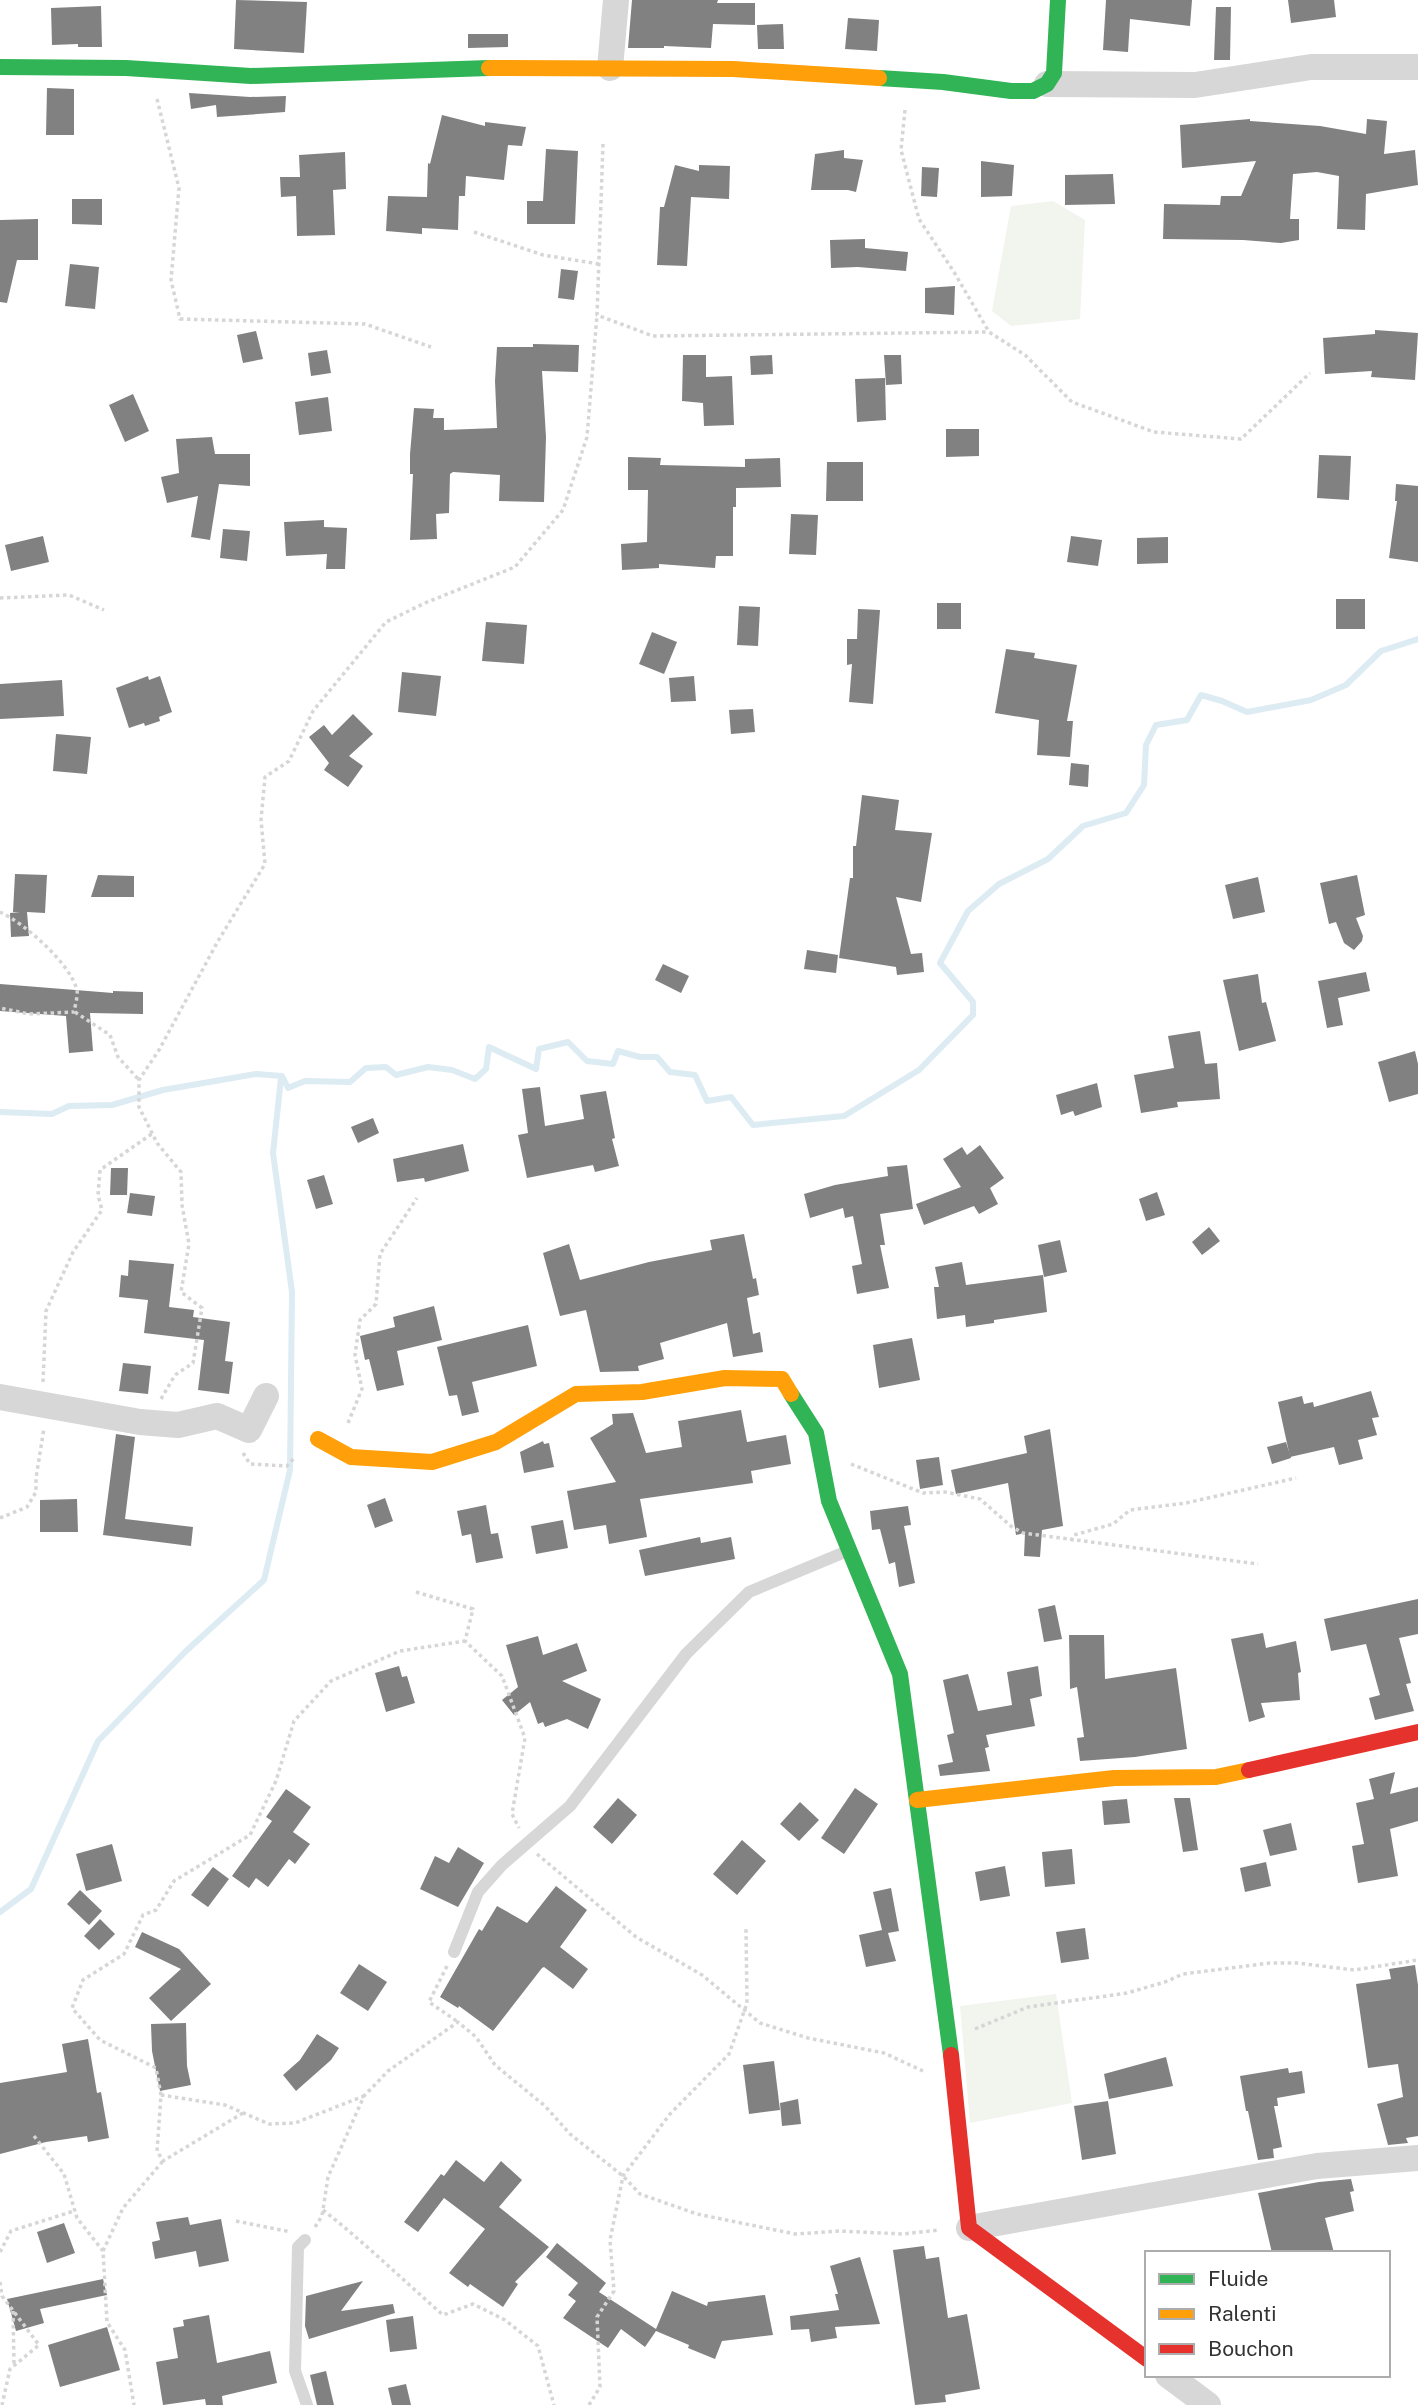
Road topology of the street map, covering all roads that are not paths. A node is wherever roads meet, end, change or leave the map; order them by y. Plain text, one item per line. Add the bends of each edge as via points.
1 (616, 0) edge
2 (1058, 0) edge
3 (0, 67) edge
4 (1418, 67) edge
5 (610, 68) junction
6 (1047, 84) junction
7 (266, 1396) dead end
8 (0, 1397) edge
9 (318, 1439) road end
10 (848, 1550) junction
11 (1418, 1732) edge
12 (917, 1801) junction
13 (454, 1952) road end
14 (1418, 2158) edge
15 (969, 2228) junction
16 (305, 2240) road end
17 (1145, 2358) edge
18 (1171, 2377) edge
19 (307, 2405) edge
20 (1208, 2405) edge

1 - 5 street
2 - 6 street via 1054,72
3 - 5 street via 126,68 251,76
4 - 6 street via 1311,67 1195,85
5 - 6 street via 733,69 943,82 1011,92 1033,91
7 - 8 street via 249,1430 217,1416 178,1425
9 - 10 street via 351,1457 432,1462 496,1443 576,1394 642,1392 725,1378 782,1379 816,1433 830,1502
10 - 12 street via 900,1674
10 - 13 lane via 748,1592 686,1654 570,1806 478,1892
11 - 12 street via 1216,1777 1114,1778
12 - 15 street
14 - 15 street via 1317,2166
15 - 17 street
16 - 19 lane via 298,2247 295,2371
18 - 20 street

